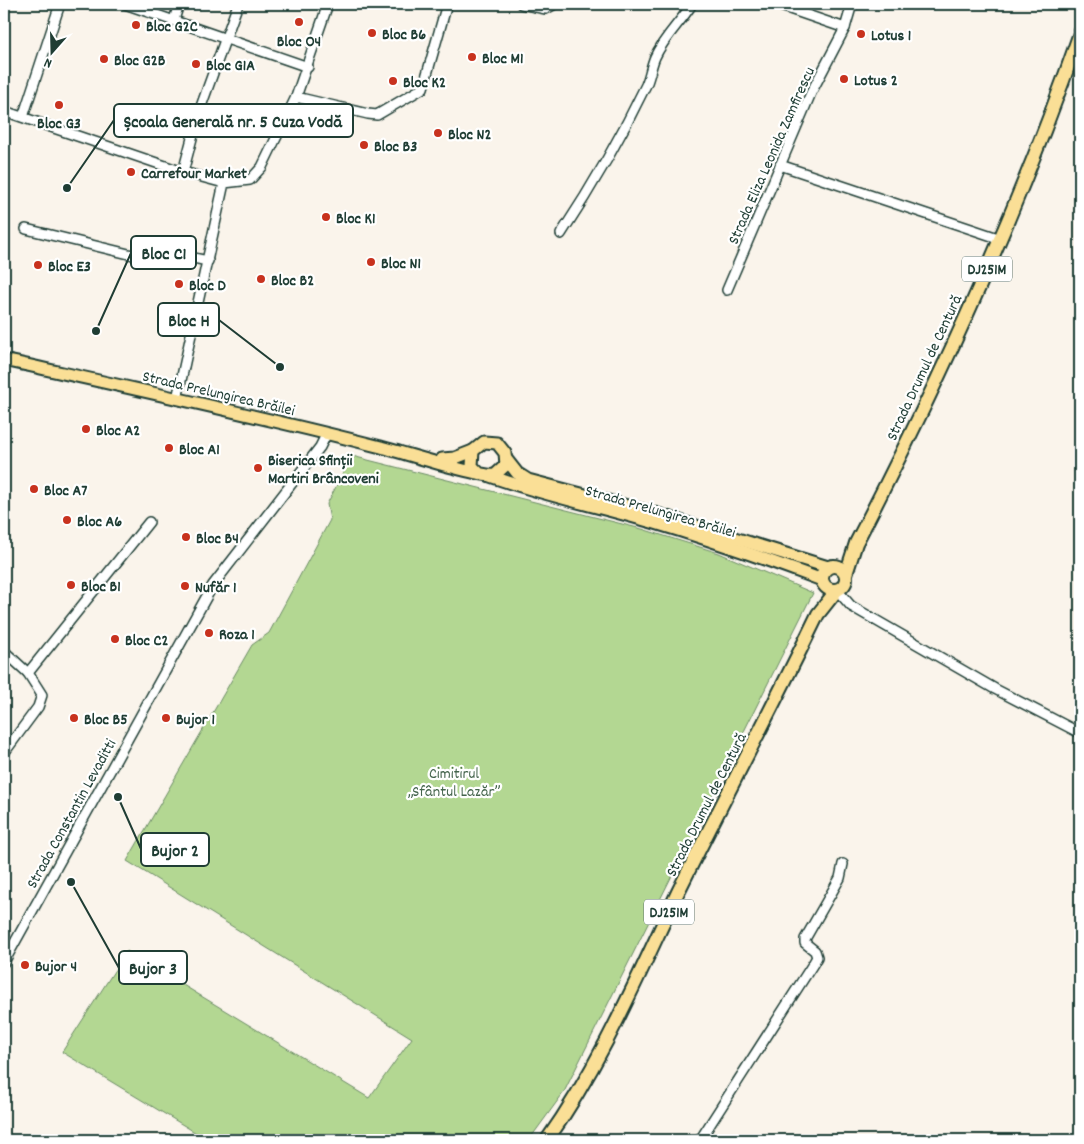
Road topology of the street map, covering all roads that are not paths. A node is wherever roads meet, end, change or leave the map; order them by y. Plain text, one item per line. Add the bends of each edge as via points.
1 (60, 4) edge
2 (125, 4) edge
3 (180, 4) edge
4 (238, 4) edge
5 (328, 4) edge
6 (446, 4) edge
7 (521, 4) edge
8 (555, 4) edge
9 (692, 4) edge
10 (775, 4) edge
11 (852, 4) edge
12 (174, 20) junction
13 (844, 28) junction
14 (1080, 34) edge
15 (226, 38) junction
16 (308, 67) junction
17 (296, 97) junction
18 (4, 111) edge
19 (23, 118) junction
20 (780, 164) junction
21 (183, 172) junction
22 (224, 183) junction
23 (26, 229) dead end
24 (561, 234) dead end
25 (1001, 239) junction
26 (208, 261) junction
27 (728, 290) dead end
28 (4, 360) edge
29 (177, 399) junction
30 (327, 433) junction
31 (473, 451) junction
32 (427, 458) junction
33 (506, 459) junction
34 (484, 475) junction
35 (149, 522) dead end
36 (856, 543) junction
37 (830, 566) junction
38 (846, 574) junction
39 (822, 582) junction
40 (836, 590) junction
41 (818, 614) junction
42 (4, 651) edge
43 (28, 672) junction
44 (1080, 734) edge
45 (4, 753) edge
46 (843, 864) dead end
47 (4, 962) edge
48 (547, 1140) edge
49 (700, 1140) edge

1 - 19 street
2 - 12 street
3 - 12 street
4 - 15 street
5 - 16 street
6 - 17 street via 423,88 377,114
7 - 8 street via 546,9
9 - 24 street via 655,57 646,84 586,196
10 - 13 street
11 - 13 street, Strada Eliza Leonida Zamfirescu
12 - 15 street
13 - 20 street, Strada Eliza Leonida Zamfirescu
14 - 25 highway, Strada Drumul de Centură / DJ251M via 1040,146
15 - 16 street
15 - 21 street via 199,112
16 - 17 street
17 - 22 street via 256,177 239,183
18 - 19 street
19 - 21 street
20 - 25 street
20 - 27 street, Strada Eliza Leonida Zamfirescu
21 - 22 street
22 - 26 street
23 - 26 street via 137,256 150,249
25 - 36 highway, Strada Drumul de Centură / DJ251M
26 - 29 street
28 - 29 main road, Strada Prelungirea Brăilei
29 - 30 main road, Strada Prelungirea Brăilei
30 - 32 main road, Strada Prelungirea Brăilei
30 - 47 street, Strada Constantin Levaditti via 320,447 213,585
31 - 32 main road, Strada Prelungirea Brăilei via 455,458
31 - 33 main road via 479,444 490,441 502,447
31 - 34 main road via 472,466
32 - 34 main road, Strada Prelungirea Brăilei
33 - 34 main road via 500,473
33 - 37 main road, Strada Prelungirea Brăilei via 517,473 528,480 654,513
34 - 39 main road, Strada Prelungirea Brăilei via 736,548
35 - 43 street
36 - 37 highway
36 - 38 highway
37 - 38 highway via 840,567
37 - 39 highway via 823,572
38 - 40 highway via 846,582
39 - 40 highway via 828,589
39 - 41 highway
40 - 41 highway
40 - 44 street via 851,606
41 - 48 highway, Strada Drumul de Centură / DJ251M via 601,1052
42 - 43 street
43 - 45 street via 42,695 38,707
46 - 49 street via 840,878 805,939 817,957

